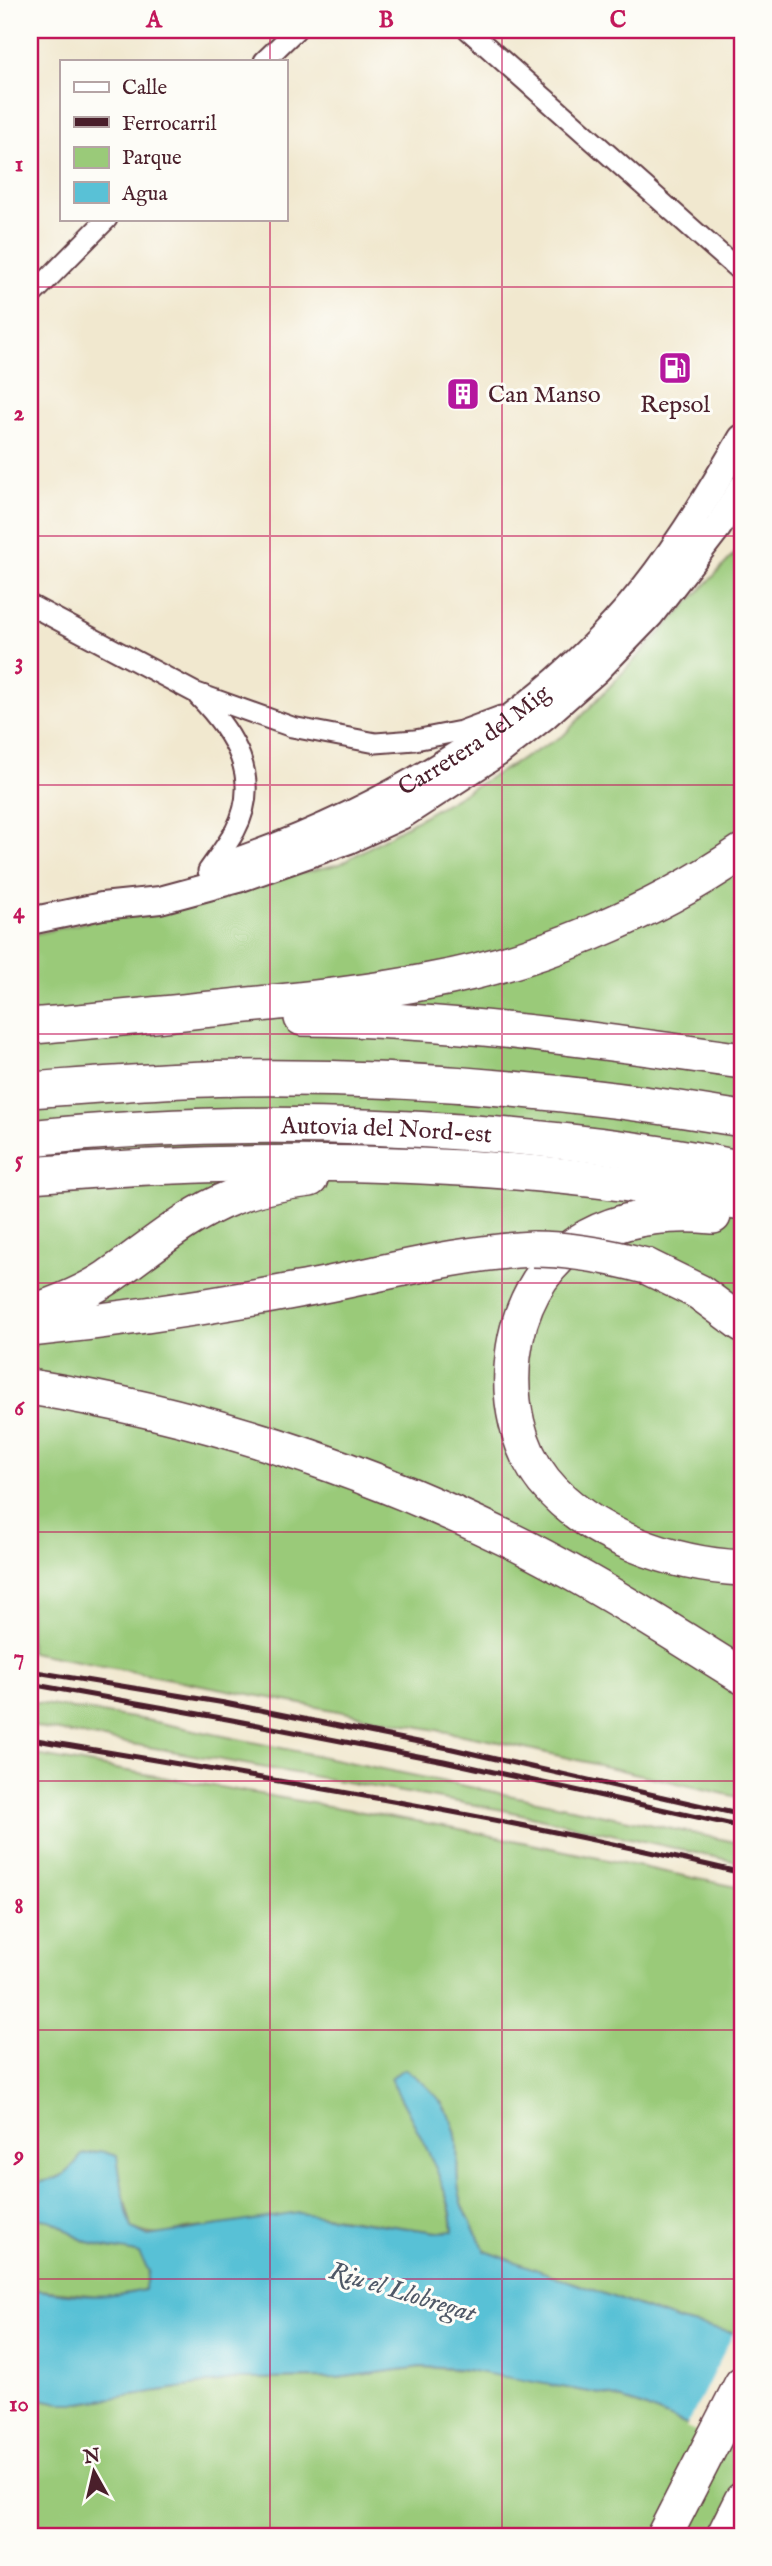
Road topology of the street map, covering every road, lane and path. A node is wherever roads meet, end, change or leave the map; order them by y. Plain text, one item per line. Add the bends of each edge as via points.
1 (296, 30) edge
2 (468, 30) edge
3 (265, 60) edge
4 (106, 220) edge
5 (742, 273) edge
6 (30, 297) edge
7 (742, 438) edge
8 (742, 488) edge
9 (30, 605) edge
10 (194, 692) junction
11 (519, 709) junction
12 (742, 852) edge
13 (208, 871) junction
14 (102, 906) junction
15 (30, 921) edge
16 (85, 1022) junction
17 (30, 1026) edge
18 (742, 1061) edge
19 (30, 1090) edge
20 (742, 1119) edge
21 (30, 1138) edge
22 (466, 1168) junction
23 (742, 1169) edge
24 (30, 1175) edge
25 (742, 1202) edge
26 (742, 1219) edge
27 (30, 1313) edge
28 (742, 1324) edge
29 (30, 1329) edge
30 (30, 1387) edge
31 (742, 1568) edge
32 (742, 1676) edge
33 (742, 2384) edge
34 (742, 2500) edge
35 (664, 2536) edge
36 (724, 2536) edge

1 - 3 street
2 - 5 street
4 - 6 street
7 - 11 street, Carretera del Mig via 683,534 628,608 590,648
8 - 14 street, Carretera del Mig via 650,615 596,671 498,753 401,816 301,859 160,900
9 - 10 street
10 - 11 street via 292,727 376,743 461,731
10 - 13 street via 234,741 244,766 246,791 235,831
11 - 13 street, Carretera del Mig via 466,748 385,797 286,843
12 - 16 highway via 606,926 463,974 362,992
13 - 14 street, Carretera del Mig via 145,888
14 - 15 street, Carretera del Mig
16 - 17 highway
16 - 18 highway via 345,1018 538,1033
19 - 20 highway, Autovia del Nord-est via 227,1079 337,1079 548,1092
21 - 23 highway, Autovia del Nord-est via 168,1127 345,1125 541,1138
22 - 24 highway via 204,1163
22 - 25 highway via 638,1185
22 - 27 highway via 348,1175 266,1186 231,1198 171,1232 96,1284
26 - 31 highway via 660,1215 603,1229 574,1245 551,1266 521,1318 514,1345 511,1399 527,1453 565,1503 627,1542
28 - 29 highway, bridge via 699,1292 646,1266 590,1252 533,1249 458,1256 206,1307
30 - 32 highway via 199,1423 376,1480 521,1546
33 - 35 highway
34 - 36 highway

